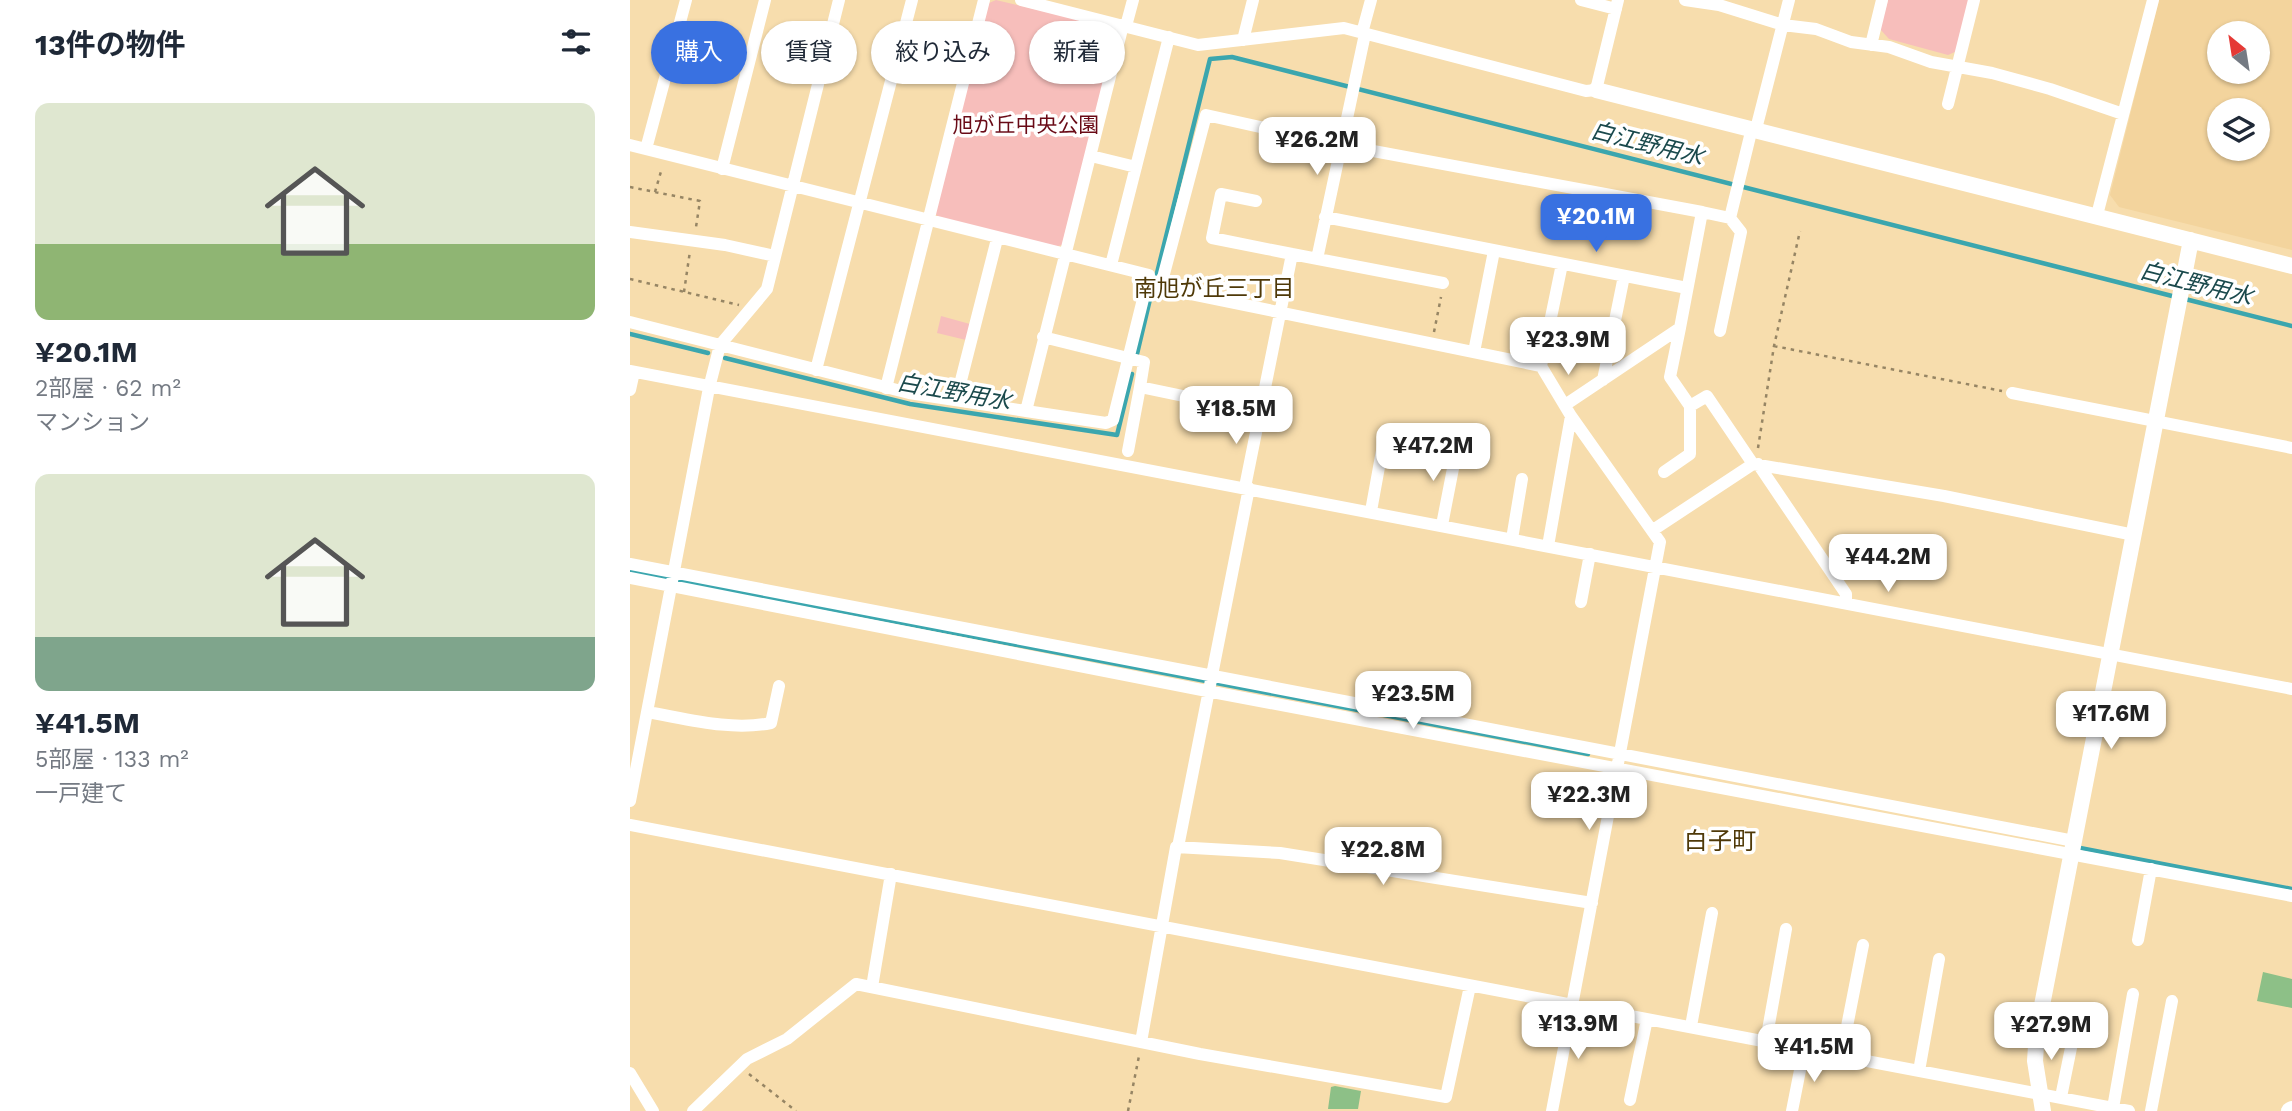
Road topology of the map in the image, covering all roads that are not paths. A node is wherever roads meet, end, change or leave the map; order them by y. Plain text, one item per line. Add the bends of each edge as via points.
1 (686, 0) edge
2 (765, 0) edge
3 (839, 0) edge
4 (912, 0) edge
5 (985, 0) edge
6 (1021, 0) edge
7 (1133, 0) edge
8 (1253, 0) edge
9 (1371, 0) edge
10 (1581, 0) edge
11 (1685, 0) edge
12 (1789, 0) edge
13 (1882, 0) edge
14 (1974, 0) edge
15 (2153, 0) edge
16 (1617, 4) edge
17 (1104, 21) edge
18 (1125, 23) edge
19 (1783, 25) junction
20 (1125, 26) edge
21 (1364, 34) junction
22 (1169, 37) junction
23 (1243, 40) junction
24 (1871, 45) junction
25 (1957, 68) junction
26 (1109, 84) edge
27 (1596, 90) junction
28 (1948, 104) dead end
29 (2123, 114) junction
30 (1754, 129) junction
31 (630, 145) edge
32 (1341, 145) junction
33 (646, 149) junction
34 (1091, 156) junction
35 (1136, 167) junction
36 (722, 169) junction
37 (792, 187) junction
38 (1256, 201) dead end
39 (860, 204) junction
40 (1702, 212) junction
41 (2097, 215) junction
42 (1325, 217) junction
43 (1730, 218) junction
44 (928, 220) junction
45 (630, 232) edge
46 (997, 239) junction
47 (2191, 240) junction
48 (1494, 251) junction
49 (1292, 254) junction
50 (1064, 255) junction
51 (775, 256) junction
52 (1317, 259) junction
53 (1562, 264) junction
54 (1111, 265) junction
55 (2292, 266) edge
56 (1624, 276) junction
57 (1443, 283) road end
58 (1154, 287) junction
59 (1687, 288) junction
60 (1280, 313) junction
61 (630, 322) edge
62 (1680, 328) junction
63 (1720, 331) dead end
64 (1043, 337) junction
65 (720, 345) junction
66 (1474, 352) junction
67 (1128, 358) junction
68 (1541, 366) junction
69 (816, 370) junction
70 (632, 372) edge
71 (1603, 380) junction
72 (1140, 387) junction
73 (709, 388) junction
74 (886, 388) junction
75 (630, 390) edge
76 (2012, 393) road end
77 (956, 400) junction
78 (1690, 406) junction
79 (1026, 411) junction
80 (1568, 411) junction
81 (1260, 412) junction
82 (2155, 421) junction
83 (1385, 434) dead end
84 (1457, 448) dead end
85 (2292, 448) edge
86 (1128, 451) dead end
87 (1755, 464) junction
88 (1664, 472) dead end
89 (1522, 479) dead end
90 (1247, 487) junction
91 (1371, 511) junction
92 (1442, 525) junction
93 (1653, 530) junction
94 (2134, 535) junction
95 (1512, 539) junction
96 (1548, 546) junction
97 (1590, 554) junction
98 (630, 564) edge
99 (1657, 567) junction
100 (630, 578) edge
101 (674, 579) junction
102 (1581, 602) dead end
103 (1846, 603) junction
104 (2112, 654) junction
105 (1209, 683) junction
106 (779, 686) dead end
107 (2292, 689) edge
108 (647, 712) junction
109 (1622, 754) junction
110 (1619, 768) junction
111 (630, 802) edge
112 (630, 825) edge
113 (1178, 847) junction
114 (2073, 849) junction
115 (2151, 869) junction
116 (891, 874) junction
117 (2292, 896) edge
118 (1592, 903) junction
119 (1712, 912) dead end
120 (1161, 927) junction
121 (1786, 929) dead end
122 (2138, 940) dead end
123 (1863, 944) dead end
124 (1939, 959) dead end
125 (1470, 986) junction
126 (872, 987) junction
127 (2133, 993) dead end
128 (2172, 1001) dead end
129 (1572, 1005) junction
130 (1647, 1019) junction
131 (1690, 1026) junction
132 (2074, 1033) dead end
133 (1766, 1041) junction
134 (1141, 1042) junction
135 (1804, 1050) junction
136 (1841, 1057) junction
137 (1919, 1071) junction
138 (630, 1073) edge
139 (2040, 1094) junction
140 (2061, 1097) junction
141 (1630, 1100) dead end
142 (2113, 1108) junction
143 (653, 1111) edge
144 (693, 1111) edge
145 (1552, 1111) edge
146 (1792, 1111) edge
147 (2043, 1111) edge
148 (2129, 1111) edge
149 (2151, 1111) edge

1 - 33 street
2 - 36 street
3 - 37 street
4 - 39 street
5 - 44 street
6 - 17 street
7 - 18 street
8 - 23 street
9 - 21 street
10 - 16 street
11 - 19 street via 1719,5
12 - 19 street
13 - 24 street
14 - 25 street
15 - 29 street
16 - 27 street
19 - 24 street
19 - 30 street
20 - 22 street
21 - 23 street via 1344,29
21 - 27 street
21 - 32 street
22 - 23 street via 1198,45
22 - 35 street
24 - 25 street
25 - 28 street
25 - 29 street via 2050,89
26 - 34 street
27 - 30 street
29 - 41 street
30 - 41 street
30 - 43 street
31 - 33 street
32 - 40 street
32 - 42 street
32 - 58 street via 1206,115
33 - 36 street
34 - 35 street
34 - 50 street
35 - 54 street
36 - 37 street
37 - 39 street
37 - 51 street
38 - 49 street via 1221,194 1212,238
39 - 44 street
39 - 69 street
40 - 43 street
40 - 59 street
41 - 47 street
42 - 48 street
42 - 52 street
43 - 63 street via 1741,232
44 - 46 street
44 - 74 street
45 - 51 street
46 - 50 street
46 - 77 street
47 - 55 street
47 - 82 street
48 - 53 street
48 - 66 street
49 - 52 street
49 - 60 street
50 - 54 street
50 - 64 street
51 - 65 street via 767,289
52 - 57 street
53 - 56 street
53 - 68 street
54 - 58 street via 1149,275
56 - 59 street
56 - 71 street
58 - 60 street
58 - 67 street
59 - 62 street
60 - 66 street
60 - 81 street
61 - 65 street
62 - 71 street
62 - 78 street via 1670,377
64 - 67 street
64 - 79 street
65 - 69 street
65 - 73 street
66 - 68 street
67 - 72 street via 1144,362
67 - 79 street via 1113,420 1106,423
68 - 80 street
69 - 74 street
70 - 73 street
70 - 75 street
71 - 80 street
72 - 81 street
72 - 86 street
73 - 90 street
73 - 101 street
74 - 77 street
76 - 82 street
77 - 79 street
78 - 87 street via 1707,396
78 - 88 street via 1690,454
80 - 93 street
80 - 96 street
81 - 90 street
82 - 85 street
82 - 94 street
83 - 91 street
84 - 92 street
87 - 93 street
87 - 94 street
87 - 103 street via 1846,594
89 - 95 street
90 - 91 street
90 - 105 street
91 - 92 street
92 - 95 street
93 - 99 street via 1660,542
94 - 104 street
95 - 96 street
96 - 97 street
97 - 99 street
97 - 102 street
98 - 101 street
99 - 103 street
99 - 109 street
100 - 101 street
101 - 105 street
101 - 108 street
103 - 104 street
104 - 107 street
104 - 114 street
105 - 109 street
105 - 110 street
105 - 113 street
106 - 108 street via 771,723 725,725
108 - 111 street
109 - 110 street
109 - 114 street
110 - 114 street
110 - 118 street
112 - 116 street
113 - 118 street via 1280,853
113 - 120 street
114 - 115 street
114 - 139 street via 2037,1031
115 - 117 street
115 - 122 street
116 - 120 street
116 - 126 street
118 - 129 street
119 - 131 street
120 - 125 street
120 - 134 street
121 - 133 street
123 - 136 street
124 - 137 street
125 - 129 street
125 - 134 street via 1446,1097
126 - 134 street
126 - 144 street via 856,984 787,1039 747,1059
127 - 142 street
128 - 149 street
129 - 130 street
129 - 145 street
130 - 131 street
130 - 141 street
131 - 133 street
132 - 140 street
133 - 135 street
135 - 136 street
135 - 146 street
136 - 137 street
137 - 139 street
138 - 143 street
139 - 140 street
139 - 147 street
140 - 142 street
142 - 148 street

